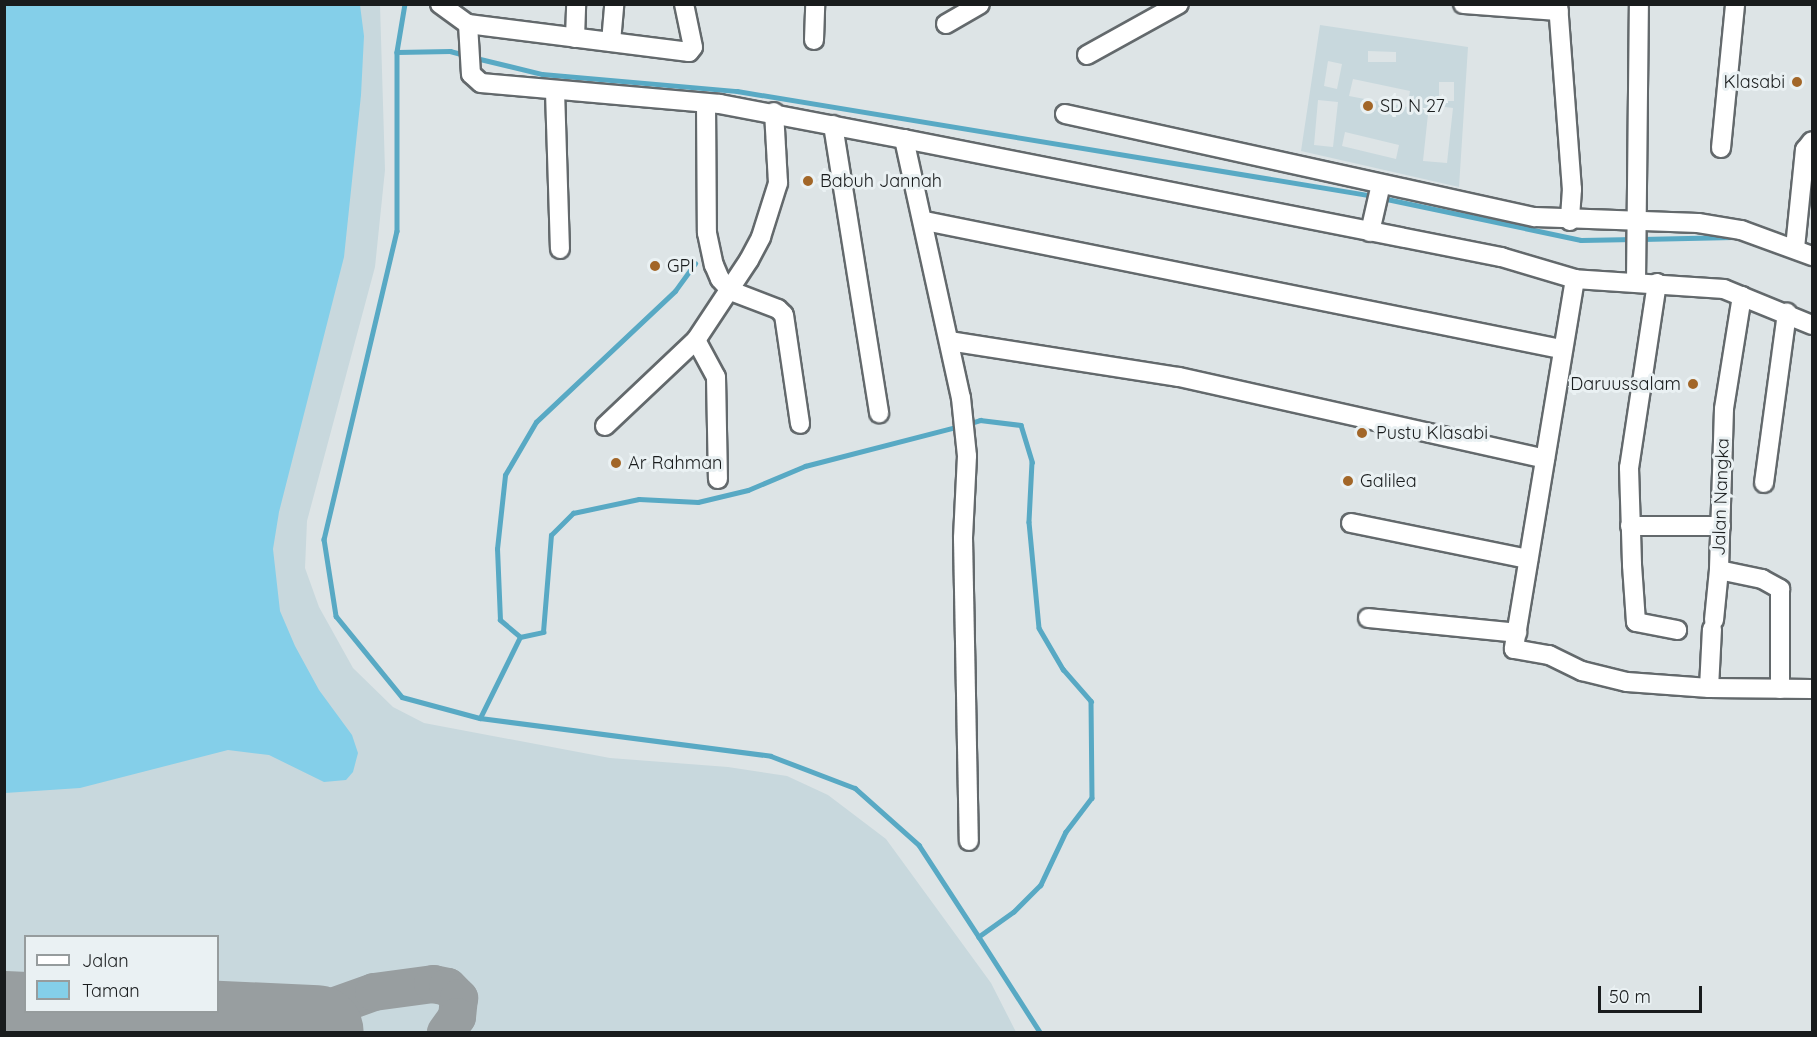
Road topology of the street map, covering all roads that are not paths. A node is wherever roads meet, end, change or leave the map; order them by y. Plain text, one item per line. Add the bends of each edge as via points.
1 (440, 4) edge
2 (576, 4) edge
3 (614, 4) edge
4 (684, 4) edge
5 (814, 4) edge
6 (980, 4) edge
7 (1179, 4) edge
8 (1463, 4) edge
9 (1640, 4) edge
10 (1736, 4) edge
11 (1558, 8) edge
12 (946, 24) dead end
13 (469, 30) junction
14 (575, 38) junction
15 (814, 40) dead end
16 (611, 42) junction
17 (1087, 55) dead end
18 (555, 91) junction
19 (706, 103) junction
20 (774, 112) junction
21 (1065, 114) dead end
22 (833, 125) junction
23 (904, 139) junction
24 (1812, 141) edge
25 (1721, 148) dead end
26 (1380, 188) junction
27 (925, 221) junction
28 (1570, 221) junction
29 (1372, 226) junction
30 (1635, 227) junction
31 (1795, 248) junction
32 (560, 249) dead end
33 (1812, 256) edge
34 (1636, 278) junction
35 (1575, 279) junction
36 (1657, 283) junction
37 (731, 291) junction
38 (1742, 296) junction
39 (1787, 313) junction
40 (1812, 325) edge
41 (696, 340) junction
42 (950, 341) junction
43 (1561, 349) junction
44 (879, 413) dead end
45 (800, 424) dead end
46 (605, 426) dead end
47 (1545, 459) junction
48 (718, 479) dead end
49 (1764, 483) dead end
50 (1351, 523) dead end
51 (1630, 526) junction
52 (1721, 526) junction
53 (1528, 559) junction
54 (1719, 570) junction
55 (1368, 618) dead end
56 (1677, 630) dead end
57 (1517, 633) junction
58 (1709, 688) junction
59 (1780, 689) junction
60 (1812, 689) edge
61 (969, 841) dead end

1 - 13 street
2 - 14 street
3 - 16 street
4 - 16 street via 691,52
5 - 15 street
6 - 12 street
7 - 17 street
8 - 11 street
9 - 30 street
10 - 25 street
11 - 28 street via 1572,189
13 - 14 street
13 - 18 street via 472,77 481,82
14 - 16 street
18 - 19 street
18 - 32 street
19 - 20 street
19 - 37 street via 707,233 720,279
20 - 22 street
20 - 37 street via 778,183 761,237
21 - 26 street
22 - 23 street
22 - 44 street
23 - 27 street
23 - 29 street
24 - 31 street via 1805,150
26 - 28 street
26 - 29 street
27 - 42 street
27 - 43 street
28 - 30 street
29 - 35 street
30 - 31 street via 1662,220 1719,227
30 - 34 street
31 - 33 street
34 - 35 street
34 - 36 street
35 - 43 street
36 - 38 street via 1705,286
36 - 51 street via 1632,445
37 - 41 street
37 - 45 street via 784,315
38 - 39 street
38 - 52 street, Jalan Nangka via 1724,409
39 - 40 street
39 - 49 street
41 - 46 street
41 - 48 street via 716,377
42 - 47 street via 1179,377
42 - 61 street via 961,398 968,476 963,538
43 - 47 street
47 - 53 street
50 - 53 street
51 - 52 street
51 - 56 street via 1636,622
52 - 54 street, Jalan Nangka
53 - 57 street
54 - 58 street
54 - 59 street, Jalan Nangka via 1762,579 1780,589
55 - 57 street
57 - 58 street via 1514,649 1549,655 1590,674 1627,682
58 - 59 street
59 - 60 street

